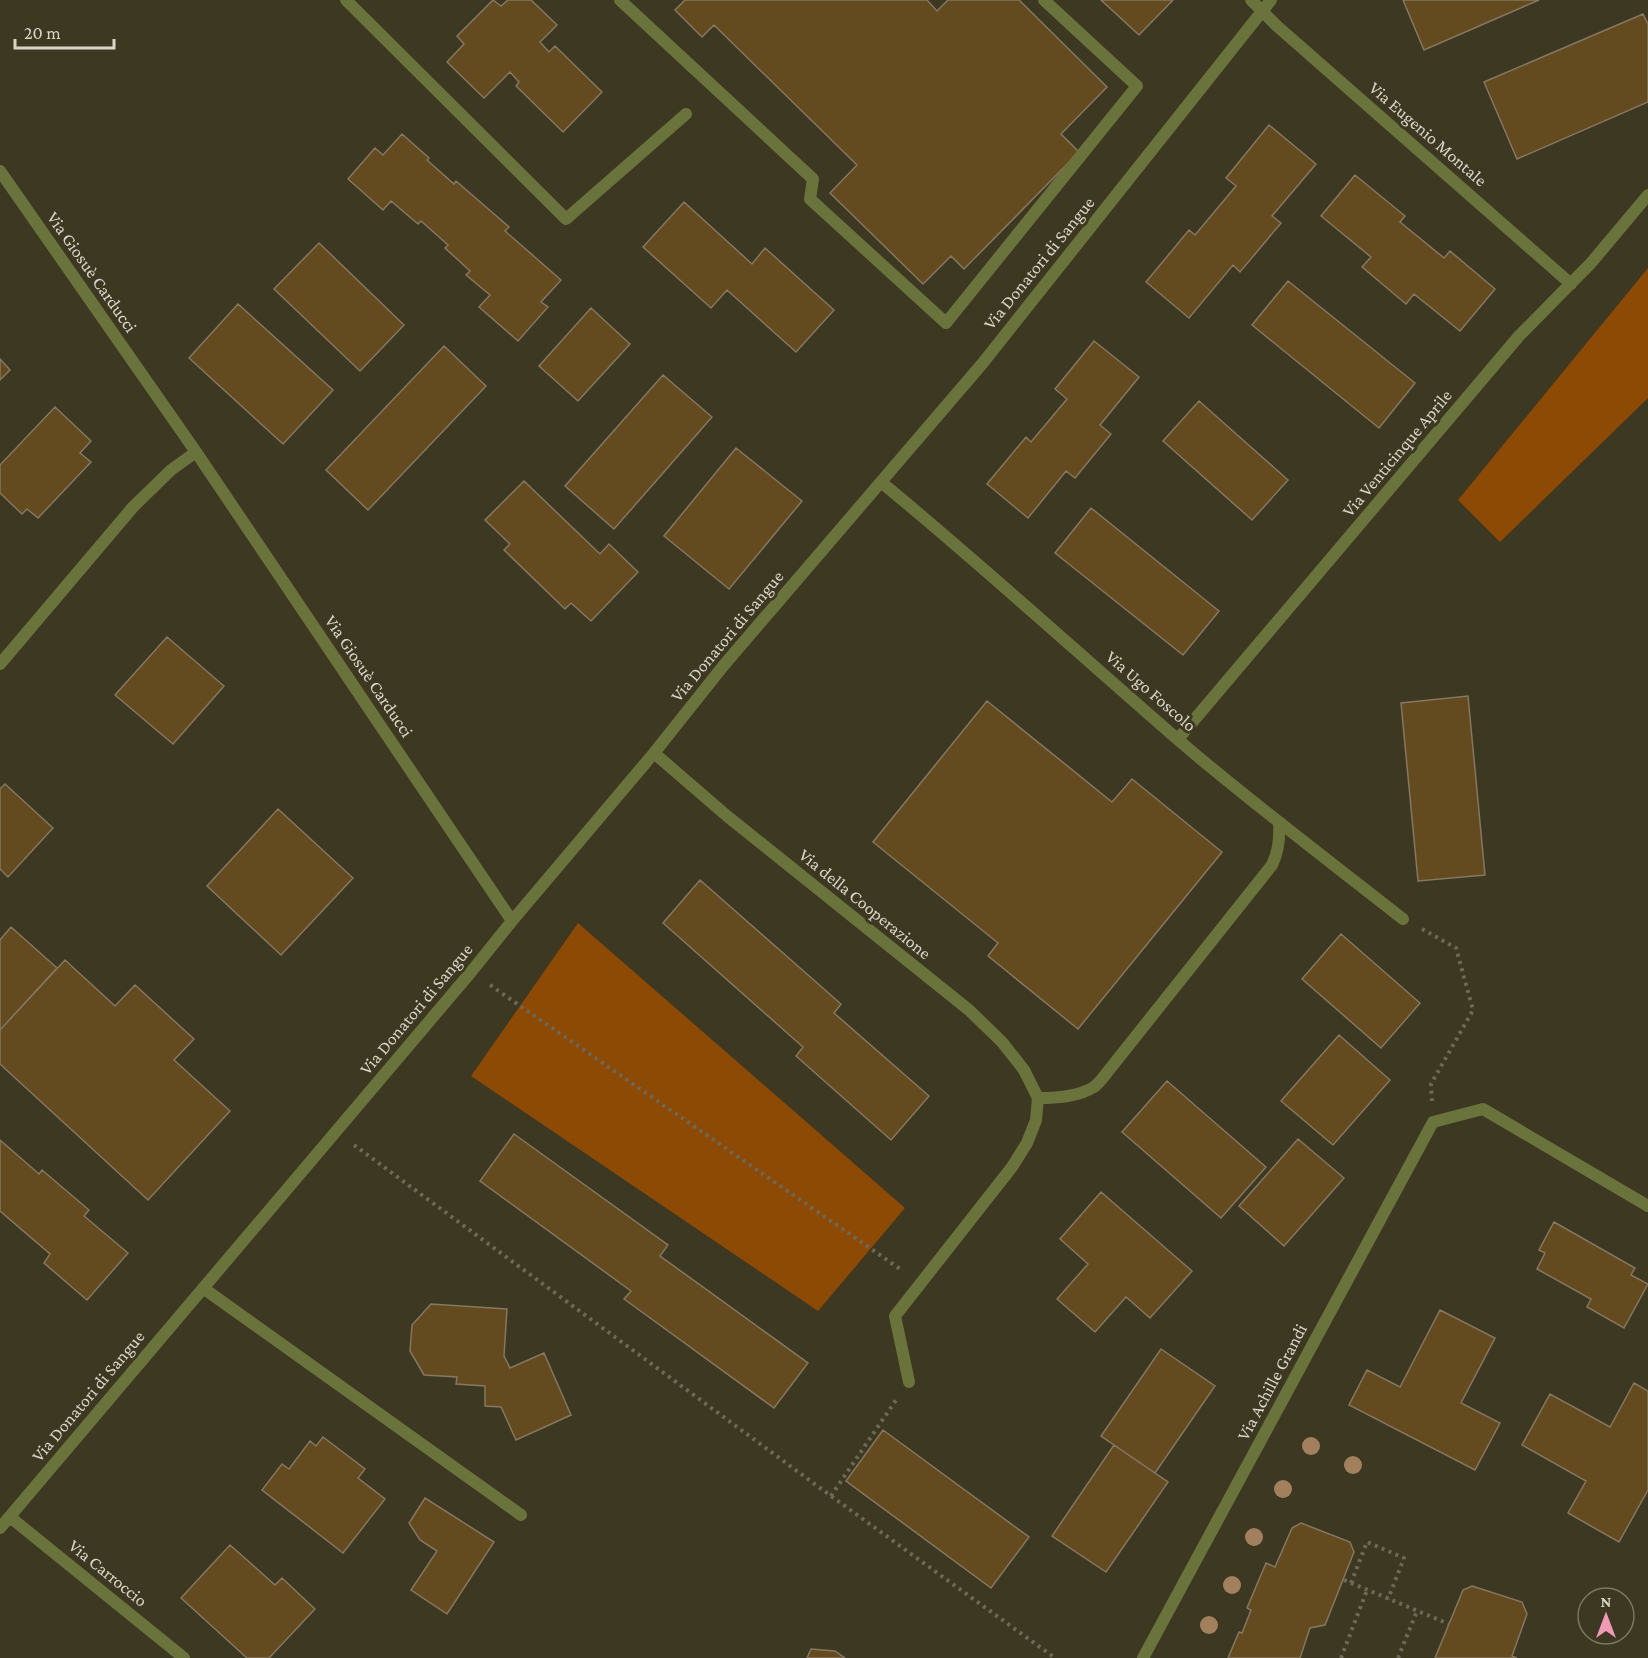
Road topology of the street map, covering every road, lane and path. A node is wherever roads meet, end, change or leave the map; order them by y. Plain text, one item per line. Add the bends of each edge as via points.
1 (346, 0) edge
2 (620, 0) edge
3 (1044, 0) edge
4 (1251, 0) edge
5 (1271, 0) edge
6 (1261, 11) junction
7 (686, 114) dead end
8 (0, 171) edge
9 (1648, 195) edge
10 (1571, 284) junction
11 (196, 452) junction
12 (881, 482) junction
13 (0, 664) edge
14 (1178, 739) junction
15 (654, 753) junction
16 (1279, 822) junction
17 (1403, 919) joint
18 (512, 921) junction
19 (471, 972) junction
20 (1038, 1098) junction
21 (1432, 1122) junction
22 (336, 1132) junction
23 (1648, 1206) edge
24 (921, 1283) junction
25 (203, 1288) junction
26 (909, 1382) joint
27 (831, 1496) junction
28 (521, 1515) dead end
29 (10, 1517) junction
30 (0, 1528) edge
31 (1344, 1580) dead end
32 (1351, 1583) junction
33 (1367, 1590) junction
34 (1388, 1599) junction
35 (1417, 1611) junction
36 (1449, 1624) dead end
37 (184, 1658) edge
38 (1055, 1658) edge
39 (1143, 1658) edge
40 (1341, 1658) edge
41 (1398, 1658) edge

1 - 7 street via 566,219
2 - 3 street via 813,179 810,199 946,323 1137,86
4 - 6 street, Via Eugenio Montale
5 - 6 street, Via Donatori di Sangue
6 - 10 street, Via Eugenio Montale
6 - 12 street, Via Donatori di Sangue via 981,364
8 - 11 street, Via Giosuè Carducci
9 - 10 street, Via Venticinque Aprile
10 - 14 street, Via Venticinque Aprile via 1519,336
11 - 13 street via 133,507
11 - 18 street, Via Giosuè Carducci
12 - 14 street, Via Ugo Foscolo
12 - 15 street, Via Donatori di Sangue
14 - 16 street, Via Ugo Foscolo
15 - 18 street, Via Donatori di Sangue
15 - 20 street, Via della Cooperazione via 969,1010 1024,1070
16 - 17 street, Via Ugo Foscolo
16 - 20 street via 1279,845 1272,865 1094,1087 1056,1098
17 - 21 path via 1456,948 1473,1010 1431,1084
18 - 19 street, Via Donatori di Sangue
19 - 22 street, Via Donatori di Sangue
19 - 24 path
20 - 24 street via 1028,1143
21 - 23 street via 1483,1109
21 - 39 street, Via Achille Grandi
22 - 25 street, Via Donatori di Sangue
22 - 27 path
24 - 26 street via 895,1316
25 - 28 street
25 - 29 street, Via Donatori di Sangue
26 - 27 path
27 - 38 path
29 - 30 street, Via Donatori di Sangue
29 - 37 street, Via Carroccio
31 - 32 path
32 - 33 path
32 - 34 path via 1367,1542 1404,1558
33 - 34 path
33 - 40 path
34 - 35 path
35 - 36 path
35 - 41 path

